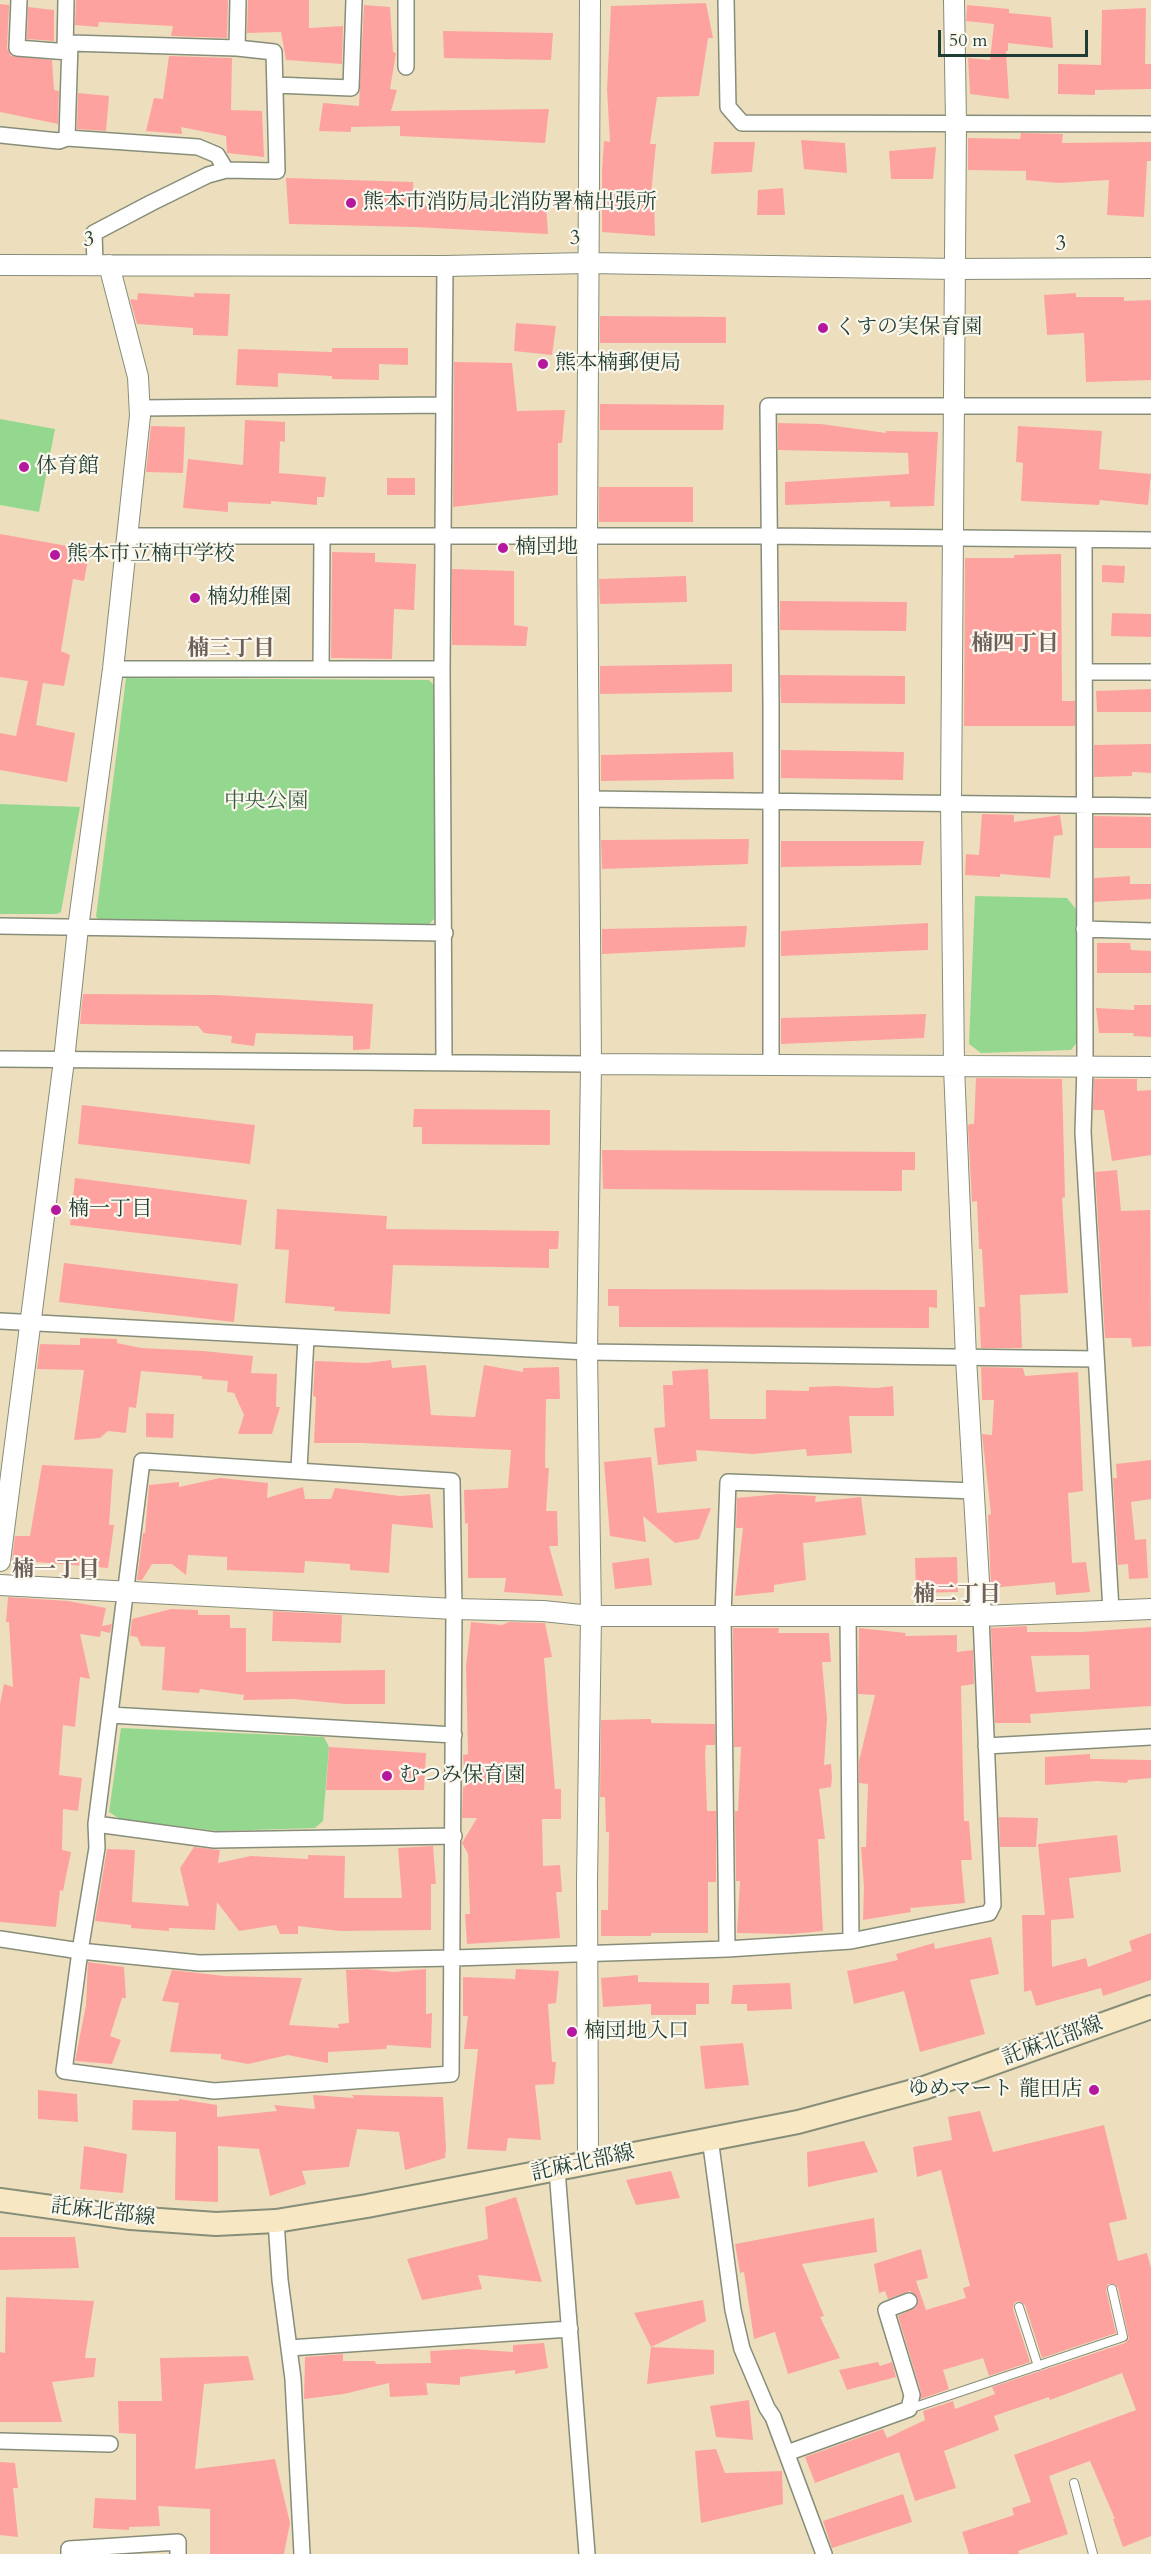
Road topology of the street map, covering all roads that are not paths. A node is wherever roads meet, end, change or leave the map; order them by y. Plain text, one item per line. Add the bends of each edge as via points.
1 (19, 0) edge
2 (66, 0) edge
3 (238, 0) edge
4 (354, 0) edge
5 (406, 0) edge
6 (590, 0) edge
7 (726, 0) edge
8 (954, 0) edge
9 (237, 48) junction
10 (67, 52) junction
11 (406, 67) dead end
12 (275, 86) junction
13 (956, 123) junction
14 (1151, 124) edge
15 (0, 135) edge
16 (67, 138) junction
17 (226, 170) junction
18 (588, 262) junction
19 (0, 265) edge
20 (102, 265) junction
21 (445, 266) junction
22 (1151, 268) edge
23 (954, 269) junction
24 (444, 405) junction
25 (953, 406) junction
26 (1151, 406) edge
27 (140, 408) junction
28 (127, 536) junction
29 (769, 536) junction
30 (586, 537) junction
31 (322, 538) junction
32 (443, 538) junction
33 (953, 540) junction
34 (1084, 540) junction
35 (1151, 540) edge
36 (113, 669) junction
37 (321, 669) junction
38 (442, 669) junction
39 (1084, 672) junction
40 (1151, 672) edge
41 (589, 799) junction
42 (771, 801) junction
43 (951, 803) junction
44 (1084, 804) junction
45 (1151, 806) edge
46 (0, 926) edge
47 (78, 928) junction
48 (1084, 929) junction
49 (1151, 931) edge
50 (445, 933) junction
51 (0, 1059) edge
52 (64, 1060) junction
53 (444, 1062) junction
54 (591, 1064) junction
55 (771, 1066) junction
56 (954, 1066) junction
57 (1085, 1067) junction
58 (1151, 1067) edge
59 (0, 1321) edge
60 (30, 1324) junction
61 (306, 1338) junction
62 (587, 1352) junction
63 (966, 1358) junction
64 (1096, 1359) junction
65 (299, 1469) junction
66 (975, 1491) junction
67 (0, 1561) edge
68 (0, 1585) edge
69 (125, 1593) junction
70 (1151, 1609) edge
71 (454, 1610) junction
72 (1111, 1610) junction
73 (591, 1616) junction
74 (723, 1616) junction
75 (848, 1616) junction
76 (981, 1617) junction
77 (110, 1715) junction
78 (454, 1735) junction
79 (1151, 1737) edge
80 (986, 1746) junction
81 (96, 1824) junction
82 (454, 1836) junction
83 (0, 1939) edge
84 (851, 1941) junction
85 (727, 1949) junction
86 (80, 1951) junction
87 (587, 1954) junction
88 (454, 1958) junction
89 (1151, 2007) edge
90 (710, 2138) junction
91 (588, 2162) junction
92 (557, 2170) junction
93 (0, 2200) edge
94 (276, 2221) junction
95 (1112, 2289) dead end
96 (909, 2301) dead end
97 (1019, 2307) dead end
98 (570, 2329) junction
99 (289, 2348) junction
100 (1038, 2366) junction
101 (909, 2409) junction
102 (0, 2441) edge
103 (110, 2444) dead end
104 (787, 2453) junction
105 (1074, 2483) dead end
106 (69, 2554) edge
107 (178, 2554) edge
108 (302, 2554) edge
109 (587, 2554) edge
110 (824, 2554) edge
111 (1093, 2554) edge

1 - 10 street via 17,48
2 - 10 street
3 - 9 street
4 - 12 street via 351,88
5 - 11 street
6 - 18 street
7 - 13 street via 728,106 742,123
8 - 13 street
9 - 10 street via 70,44
9 - 12 street via 274,52
10 - 16 street
12 - 17 street via 277,171
13 - 14 street
13 - 23 street
15 - 16 street via 59,141
16 - 17 street via 198,147 217,155
17 - 20 street via 160,198 94,234
18 - 21 street, 3
18 - 23 street, 3
18 - 30 street
19 - 20 street, 3
20 - 21 street, 3
20 - 27 street via 138,377
21 - 24 street
22 - 23 street, 3
23 - 25 street
24 - 27 street
24 - 32 street
25 - 26 street
25 - 29 street via 768,406
25 - 33 street
27 - 28 street
28 - 31 street
28 - 36 street
29 - 30 street
29 - 33 street
29 - 42 street
30 - 32 street
30 - 41 street
31 - 32 street
31 - 37 street
32 - 38 street
33 - 34 street
33 - 43 street
34 - 35 street
34 - 39 street
36 - 37 street
36 - 47 street
37 - 38 street
38 - 50 street
39 - 40 street
39 - 44 street
41 - 42 street
41 - 54 street
42 - 43 street
42 - 55 street
43 - 44 street
43 - 56 street
44 - 45 street
44 - 48 street
46 - 47 street
47 - 50 street
47 - 52 street
48 - 49 street
48 - 57 street
50 - 53 street
51 - 52 street
52 - 53 street
52 - 60 street
53 - 54 street
54 - 55 street
54 - 62 street
55 - 56 street
56 - 57 street
56 - 63 street
57 - 58 street
57 - 64 street via 1083,1132
59 - 60 street
60 - 61 street
60 - 67 street
61 - 62 street
61 - 65 street
62 - 63 street
62 - 73 street
63 - 64 street
63 - 66 street
64 - 72 street
65 - 69 street via 142,1461
65 - 71 street via 452,1481
66 - 74 street via 728,1482
66 - 76 street
68 - 69 street
69 - 71 street
69 - 77 street
70 - 72 street
71 - 73 street
71 - 78 street
72 - 76 street
73 - 74 street
73 - 87 street
74 - 75 street
74 - 85 street
75 - 76 street
75 - 84 street
76 - 80 street
77 - 78 street
77 - 81 street
78 - 82 street
79 - 80 street
80 - 84 street via 993,1905 988,1913
81 - 82 street via 214,1840
81 - 86 street via 97,1848
82 - 88 street
83 - 86 street
84 - 85 street
85 - 87 street
86 - 88 street via 199,1963
86 - 88 street via 64,2071 214,2091 451,2074
87 - 88 street
87 - 91 street
89 - 90 main road, 託麻北部線 via 924,2088 798,2122
90 - 91 main road, 託麻北部線
90 - 104 street via 740,2339
91 - 92 main road, 託麻北部線
92 - 94 main road, 託麻北部線
92 - 98 street
93 - 94 main road, 託麻北部線 via 131,2218 216,2224
94 - 99 street
95 - 100 lane via 1123,2337
96 - 101 street via 886,2310 912,2395
97 - 100 lane
98 - 99 street
98 - 109 street
99 - 108 street
100 - 101 lane
101 - 104 street
102 - 103 street
104 - 110 street
105 - 111 lane
106 - 107 street via 69,2549 178,2542

